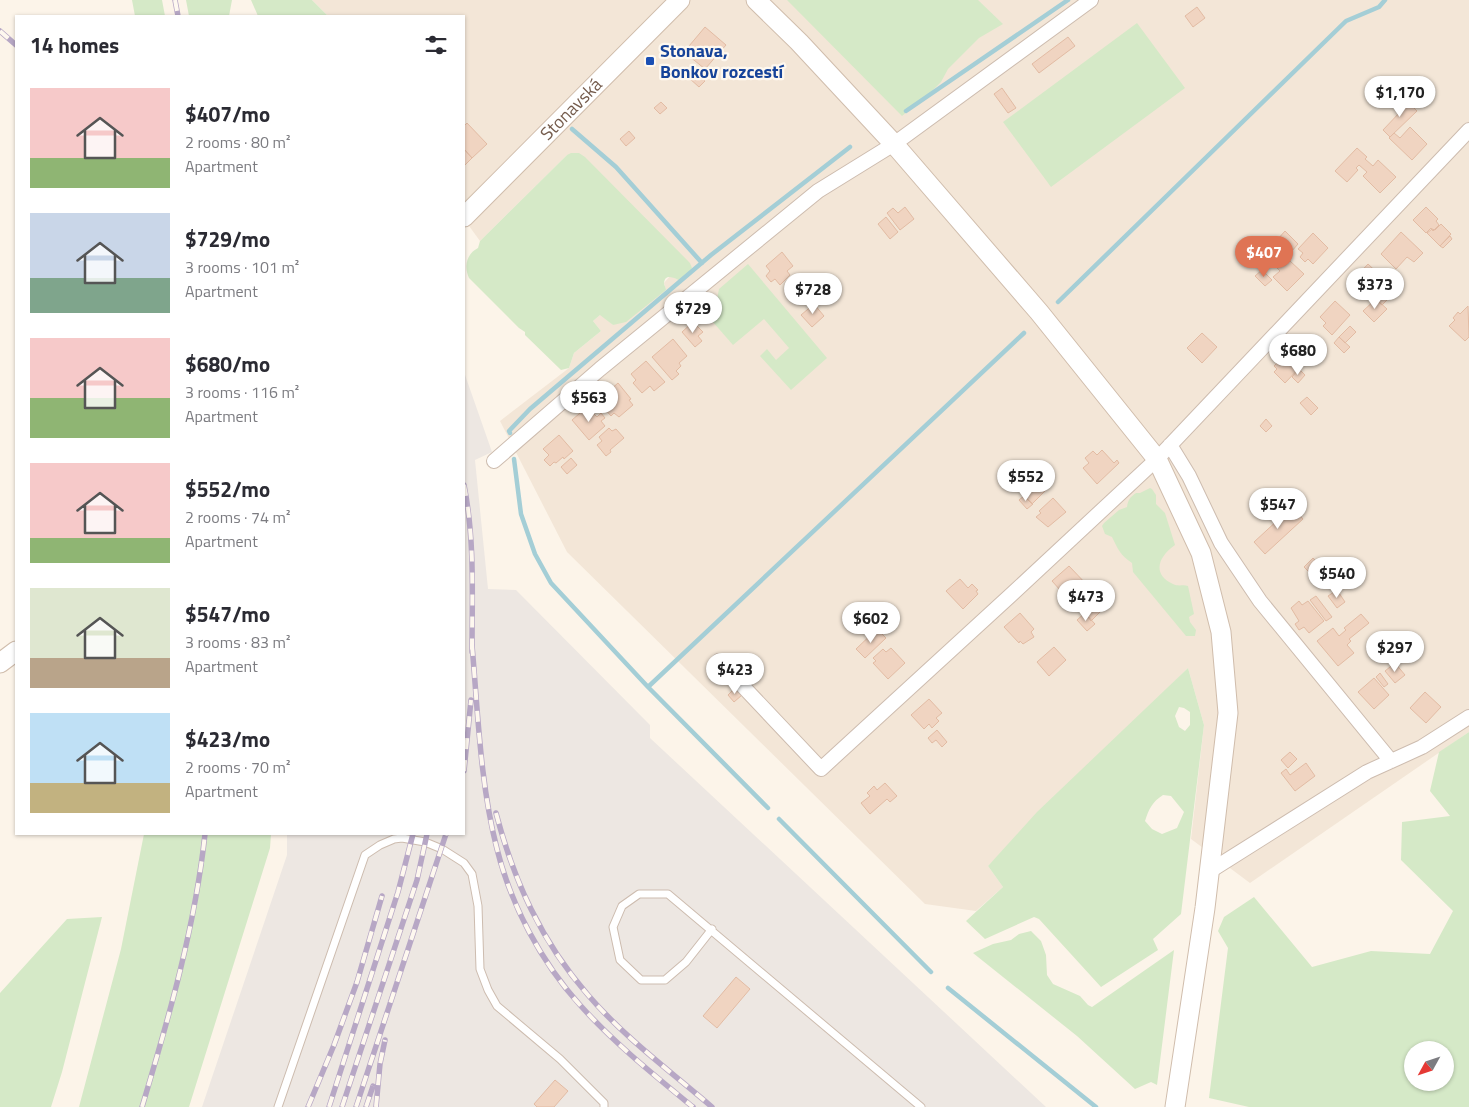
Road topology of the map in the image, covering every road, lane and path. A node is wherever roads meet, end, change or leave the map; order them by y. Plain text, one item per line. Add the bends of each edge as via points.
1 (680, 0) edge
2 (756, 0) edge
3 (1091, 0) edge
4 (1469, 130) edge
5 (894, 144) junction
6 (465, 216) edge
7 (1164, 452) junction
8 (494, 461) dead end
9 (15, 652) edge
10 (719, 661) dead end
11 (0, 664) edge
12 (1469, 716) edge
13 (1392, 760) junction
14 (1210, 871) junction
15 (712, 930) junction
16 (278, 1107) edge
17 (604, 1107) edge
18 (921, 1107) edge
19 (1175, 1107) edge

1 - 6 street, Stonavská
2 - 5 street
3 - 5 street
4 - 7 street
5 - 7 street
5 - 8 street via 818,191 600,369
7 - 10 street via 821,769
7 - 13 street via 1189,476 1221,544 1260,601
7 - 14 street via 1201,553 1221,632 1228,713
9 - 11 street
12 - 13 street via 1422,747
13 - 14 street via 1366,772
14 - 19 street
15 - 15 lane via 668,894 639,894 622,906 613,927 620,960 641,980 665,980 686,962
15 - 18 lane
16 - 17 lane via 365,855 380,845 402,838 425,842 464,863 472,874 478,906 480,968 492,998 497,1006 560,1059 604,1103

